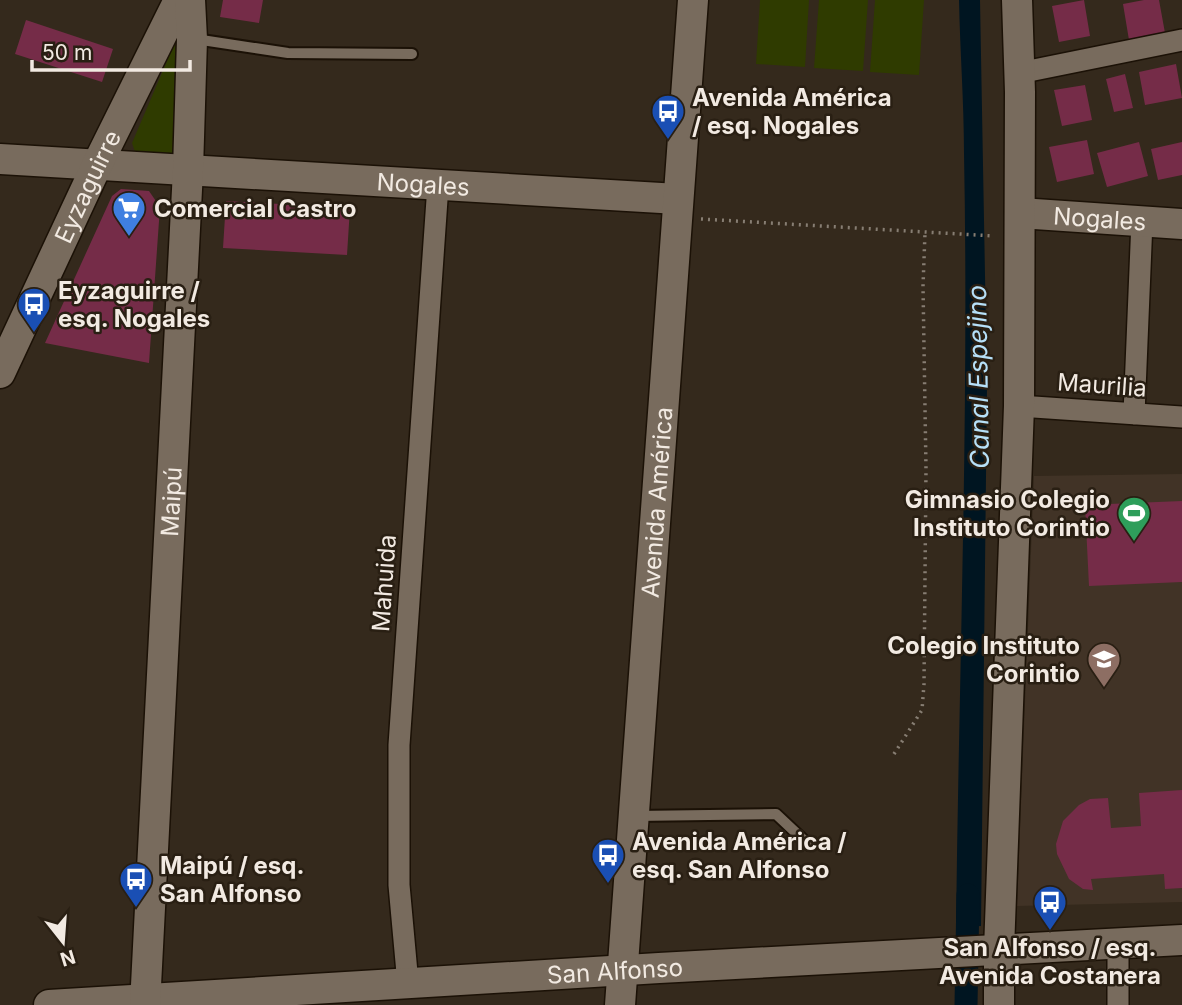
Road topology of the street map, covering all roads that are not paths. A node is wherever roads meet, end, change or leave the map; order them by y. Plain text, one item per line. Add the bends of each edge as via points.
1 (179, 0) edge
2 (190, 0) edge
3 (693, 0) edge
4 (1017, 0) edge
5 (192, 39) junction
6 (1182, 40) edge
7 (412, 54) dead end
8 (1019, 73) junction
9 (0, 159) edge
10 (97, 164) junction
11 (188, 170) junction
12 (438, 185) junction
13 (678, 208) junction
14 (1020, 213) junction
15 (1142, 221) junction
16 (1182, 224) edge
17 (0, 373) edge
18 (1019, 406) junction
19 (1133, 414) junction
20 (1182, 417) edge
21 (633, 816) junction
22 (809, 845) dead end
23 (1182, 940) edge
24 (1118, 944) junction
25 (989, 951) junction
26 (622, 971) junction
27 (408, 984) junction
28 (146, 1003) edge
29 (49, 1005) edge
30 (620, 1005) edge
31 (999, 1005) edge
32 (1118, 1005) edge

1 - 10 street, Eyzaguirre
2 - 5 street, Maipú
3 - 13 street, Avenida América
4 - 8 street
5 - 7 lane via 288,53
5 - 11 street, Maipú
6 - 8 street
8 - 14 street
9 - 10 street, Nogales
10 - 11 street, Nogales
10 - 17 street, Eyzaguirre
11 - 12 street, Nogales
11 - 28 street, Maipú
12 - 13 street, Nogales
12 - 27 street, Mahuida via 399,745 399,885
13 - 21 street, Avenida América
14 - 15 street, Nogales
14 - 18 street
15 - 16 street, Nogales
15 - 19 street
18 - 19 street, Maurilia
18 - 25 street via 1002,916
19 - 20 street, Maurilia
21 - 22 lane via 776,814
21 - 26 street, Avenida América
23 - 24 street, San Alfonso
24 - 25 street, San Alfonso
24 - 32 street
25 - 26 street, San Alfonso
25 - 31 street
26 - 27 street, San Alfonso
26 - 30 street, Avenida América
27 - 28 street, San Alfonso
28 - 29 street, San Alfonso

